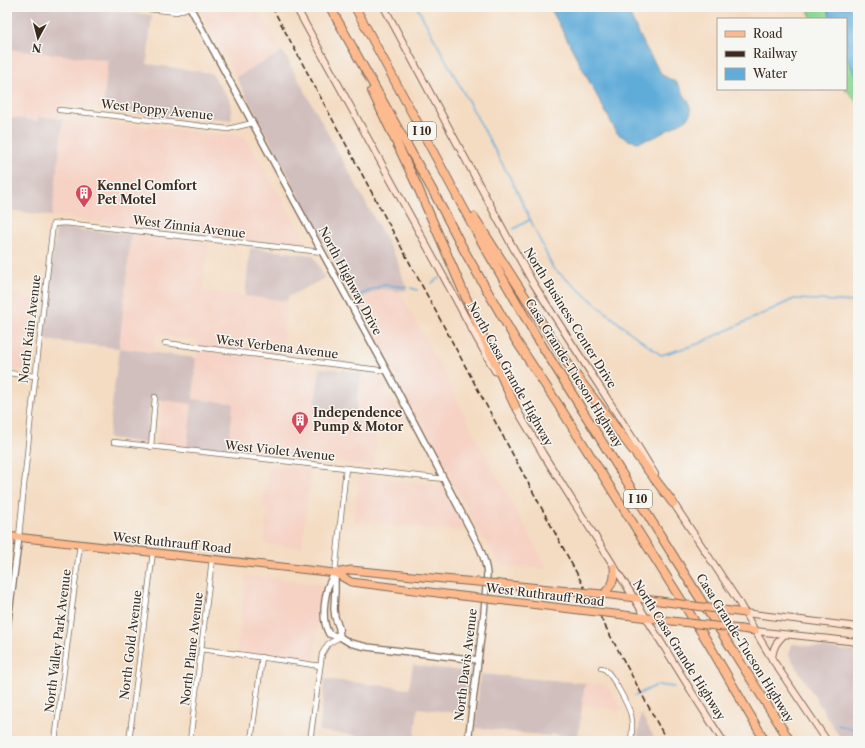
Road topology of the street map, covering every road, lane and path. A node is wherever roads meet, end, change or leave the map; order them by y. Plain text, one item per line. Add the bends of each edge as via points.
1 (129, 7) edge
2 (190, 7) edge
3 (296, 7) edge
4 (330, 7) edge
5 (355, 7) edge
6 (384, 7) edge
7 (354, 50) junction
8 (59, 110) dead end
9 (253, 123) junction
10 (441, 166) junction
11 (53, 224) joint
12 (322, 252) junction
13 (165, 343) dead end
14 (387, 371) junction
15 (7, 373) edge
16 (36, 376) junction
17 (155, 397) dead end
18 (515, 406) junction
19 (114, 442) dead end
20 (151, 447) junction
21 (346, 468) junction
22 (444, 479) junction
23 (673, 503) junction
24 (7, 536) edge
25 (19, 537) junction
26 (80, 544) junction
27 (153, 552) junction
28 (212, 559) junction
29 (487, 567) joint
30 (614, 567) junction
31 (334, 573) junction
32 (606, 593) junction
33 (634, 598) junction
34 (745, 613) junction
35 (645, 617) junction
36 (858, 627) edge
37 (7, 628) edge
38 (755, 631) junction
39 (784, 634) junction
40 (340, 637) junction
41 (858, 642) edge
42 (202, 650) junction
43 (262, 657) junction
44 (772, 659) junction
45 (478, 660) junction
46 (320, 666) junction
47 (601, 668) dead end
48 (55, 741) edge
49 (129, 741) edge
50 (190, 741) edge
51 (251, 741) edge
52 (310, 741) edge
53 (468, 741) edge
54 (631, 741) edge
55 (723, 741) edge
56 (765, 741) edge
57 (790, 741) edge
58 (827, 741) edge

1 - 2 street via 177,12
2 - 9 street, North Highway Drive
3 - 18 main road, North Casa Grande Highway
4 - 7 highway, I 10
5 - 10 highway, Casa Grande-Tucson Highway / I 10
6 - 23 main road, North Business Center Drive via 510,242
7 - 18 highway
7 - 56 highway, I 10 via 515,339 707,641
8 - 9 street, West Poppy Avenue via 228,128
9 - 12 street, North Highway Drive
10 - 23 highway via 572,370
10 - 57 highway, Casa Grande-Tucson Highway / I 10 via 536,336
11 - 12 street, West Zinnia Avenue via 65,222
11 - 16 street, North Kain Avenue
12 - 14 street, North Highway Drive
13 - 14 street, West Verbena Avenue
14 - 22 street, North Highway Drive
15 - 16 street
16 - 25 street, North Kain Avenue
17 - 20 street
18 - 30 main road, North Casa Grande Highway
19 - 20 street, West Violet Avenue
20 - 21 street, West Violet Avenue
21 - 22 street, West Violet Avenue
21 - 31 street
22 - 29 street, North Highway Drive via 479,546
23 - 34 main road, North Business Center Drive
24 - 25 main road, West Ruthrauff Road
25 - 26 main road, West Ruthrauff Road
25 - 37 street, North Kain Avenue
26 - 27 main road, West Ruthrauff Road
26 - 48 street, North Valley Park Avenue
27 - 28 main road, West Ruthrauff Road
27 - 49 street, North Gold Avenue
28 - 31 main road, West Ruthrauff Road
28 - 42 street, North Plane Avenue
29 - 45 street, North Davis Avenue
30 - 32 main road via 612,584
30 - 33 main road, North Casa Grande Highway
31 - 32 main road, West Ruthrauff Road, bridge via 351,570
31 - 35 main road, West Ruthrauff Road, bridge via 351,582
31 - 40 street via 334,613
31 - 40 street via 327,590 324,621 329,634
32 - 33 main road, West Ruthrauff Road
33 - 34 main road, West Ruthrauff Road, bridge
33 - 35 main road, North Casa Grande Highway
34 - 36 main road
34 - 38 main road, North Business Center Drive
35 - 38 main road, West Ruthrauff Road, bridge
35 - 55 main road, North Casa Grande Highway
38 - 39 main road
38 - 44 main road
39 - 41 main road
39 - 44 main road via 775,644
40 - 45 street via 350,643 367,647
40 - 46 street via 326,646
42 - 43 street
42 - 50 street, North Plane Avenue
43 - 46 street
43 - 51 street
44 - 58 main road
45 - 53 street, North Davis Avenue
46 - 52 street
47 - 54 street via 610,675 628,705 632,716

